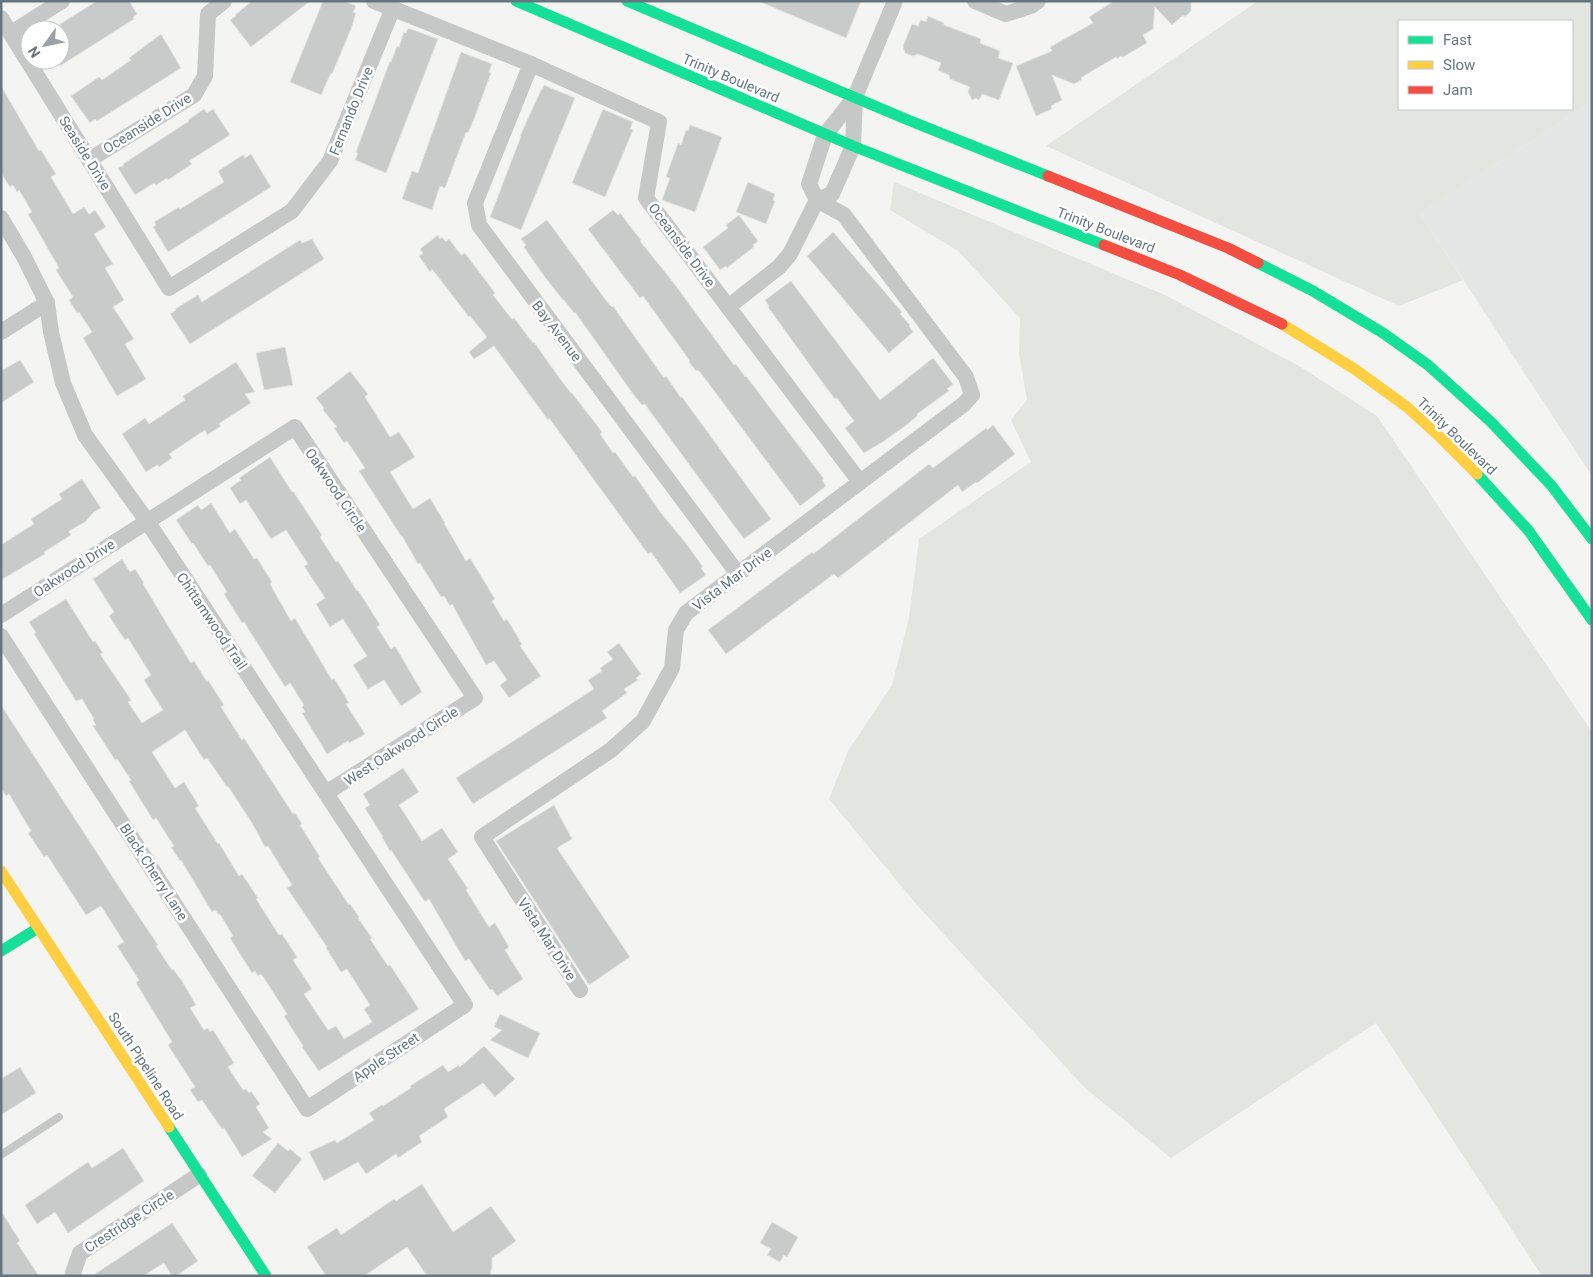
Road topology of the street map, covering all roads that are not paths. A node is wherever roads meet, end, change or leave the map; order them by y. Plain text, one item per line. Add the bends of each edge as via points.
1 (62, 1) edge
2 (224, 1) edge
3 (374, 1) edge
4 (516, 1) edge
5 (628, 1) edge
6 (894, 1) edge
7 (975, 1) edge
8 (1038, 1) edge
9 (393, 8) junction
10 (1, 18) edge
11 (11, 33) junction
12 (531, 64) junction
13 (855, 97) junction
14 (826, 135) junction
15 (853, 146) junction
16 (89, 160) junction
17 (817, 200) junction
18 (1, 218) edge
19 (170, 288) joint
20 (47, 303) junction
21 (728, 307) junction
22 (1, 332) edge
23 (860, 482) junction
24 (147, 522) junction
25 (1592, 538) edge
26 (738, 574) junction
27 (1, 615) edge
28 (1592, 620) edge
29 (1, 636) edge
30 (475, 698) joint
31 (326, 793) junction
32 (1, 871) edge
33 (38, 928) junction
34 (1, 951) edge
35 (580, 990) dead end
36 (464, 1005) joint
37 (307, 1109) joint
38 (59, 1117) dead end
39 (1, 1155) edge
40 (199, 1175) junction
41 (74, 1276) edge
42 (266, 1276) edge

1 - 11 street
2 - 16 street, Oceanside Drive via 208,14 205,76 194,95
3 - 9 street, Oceanside Drive
4 - 14 main road, Trinity Boulevard
5 - 13 main road, Trinity Boulevard
6 - 13 street
7 - 8 street via 1006,14
9 - 12 street, Oceanside Drive
9 - 19 street, Fernando Drive via 330,161 292,210
10 - 11 street, Seaside Drive
11 - 16 street, Seaside Drive
12 - 21 street, Oceanside Drive via 659,122 646,198
12 - 26 street, Bay Avenue via 475,203 479,225
13 - 14 street
13 - 15 street
13 - 25 main road, Trinity Boulevard via 1228,248 1313,291 1383,333 1428,365 1491,422 1551,484
14 - 15 main road, Trinity Boulevard
14 - 17 street via 809,184
15 - 17 street via 832,194
15 - 28 main road, Trinity Boulevard via 1180,275 1290,328 1356,370 1406,407 1479,476 1528,530
16 - 19 street, Seaside Drive
17 - 21 street via 790,254
17 - 23 street, Vista Mar Drive via 844,216 966,376 972,395
18 - 20 street, Chittamwood Trail
20 - 22 street
20 - 24 street, Chittamwood Trail via 63,383 86,435
21 - 23 street, Oceanside Drive
23 - 26 street, Vista Mar Drive
24 - 27 street, Oakwood Drive
24 - 30 street, Oakwood Circle via 295,427
24 - 31 street, Chittamwood Trail
26 - 35 street, Vista Mar Drive via 686,613 676,630 672,668 643,721 611,750 482,837
29 - 37 street, Black Cherry Lane
30 - 31 street, West Oakwood Circle
31 - 36 street, Chittamwood Trail
32 - 33 main road, South Pipeline Road
33 - 34 main road
33 - 40 main road, South Pipeline Road
36 - 37 street, Apple Street
38 - 39 lane
40 - 41 street, Crestridge Circle via 80,1253
40 - 42 main road, South Pipeline Road

